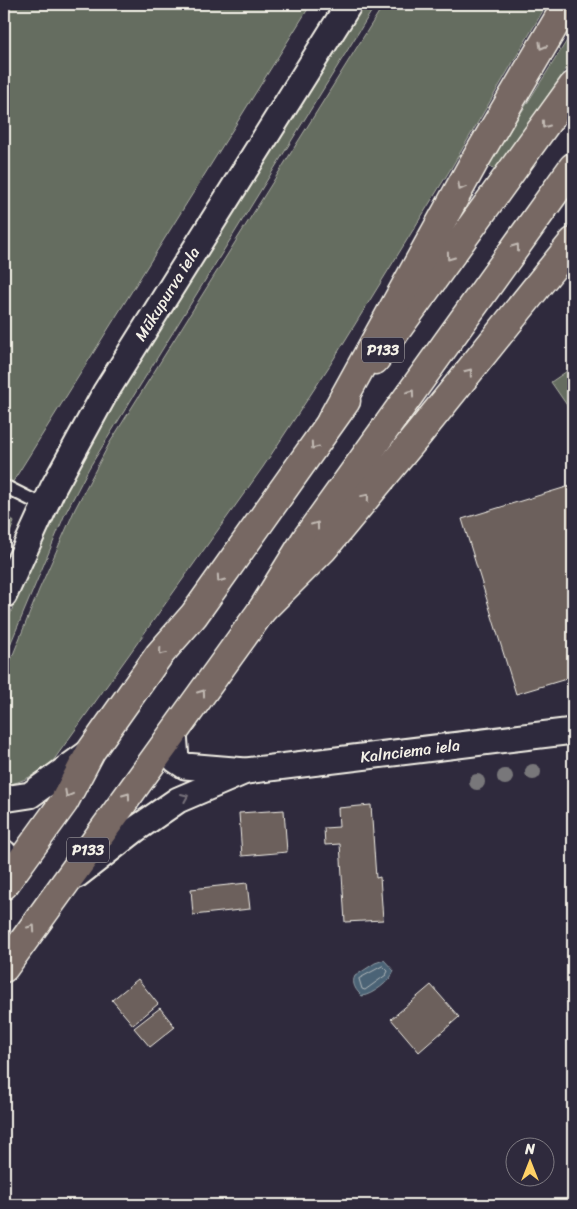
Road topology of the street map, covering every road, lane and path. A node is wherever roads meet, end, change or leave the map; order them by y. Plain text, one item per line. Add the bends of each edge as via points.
1 (349, 4) edge
2 (567, 4) edge
3 (573, 86) edge
4 (573, 167) edge
5 (573, 242) edge
6 (331, 421) junction
7 (8, 488) dead end
8 (44, 506) junction
9 (4, 595) edge
10 (262, 610) junction
11 (573, 731) edge
12 (174, 732) junction
13 (91, 751) junction
14 (246, 772) junction
15 (4, 799) edge
16 (4, 853) edge
17 (4, 858) edge
18 (4, 885) edge
19 (61, 887) junction
20 (4, 968) edge

1 - 8 street, Mūkupurva iela via 106,393
2 -> 6 main road
3 -> 6 main road, P133
10 -> 4 main road, P133 via 306,539
10 -> 5 main road via 323,549
6 -> 13 main road, P133 via 194,616 159,655
7 - 8 lane
8 - 9 street, Mūkupurva iela
12 -> 10 main road, P133
11 - 14 street, Kalnciema iela
12 - 14 street, Kalnciema iela via 176,760 185,766
19 -> 12 main road, P133
13 - 15 street via 30,795
13 -> 18 main road, P133 via 64,802
19 -> 14 street, Kalnciema iela via 178,800
16 - 17 street
20 -> 19 main road, P133

